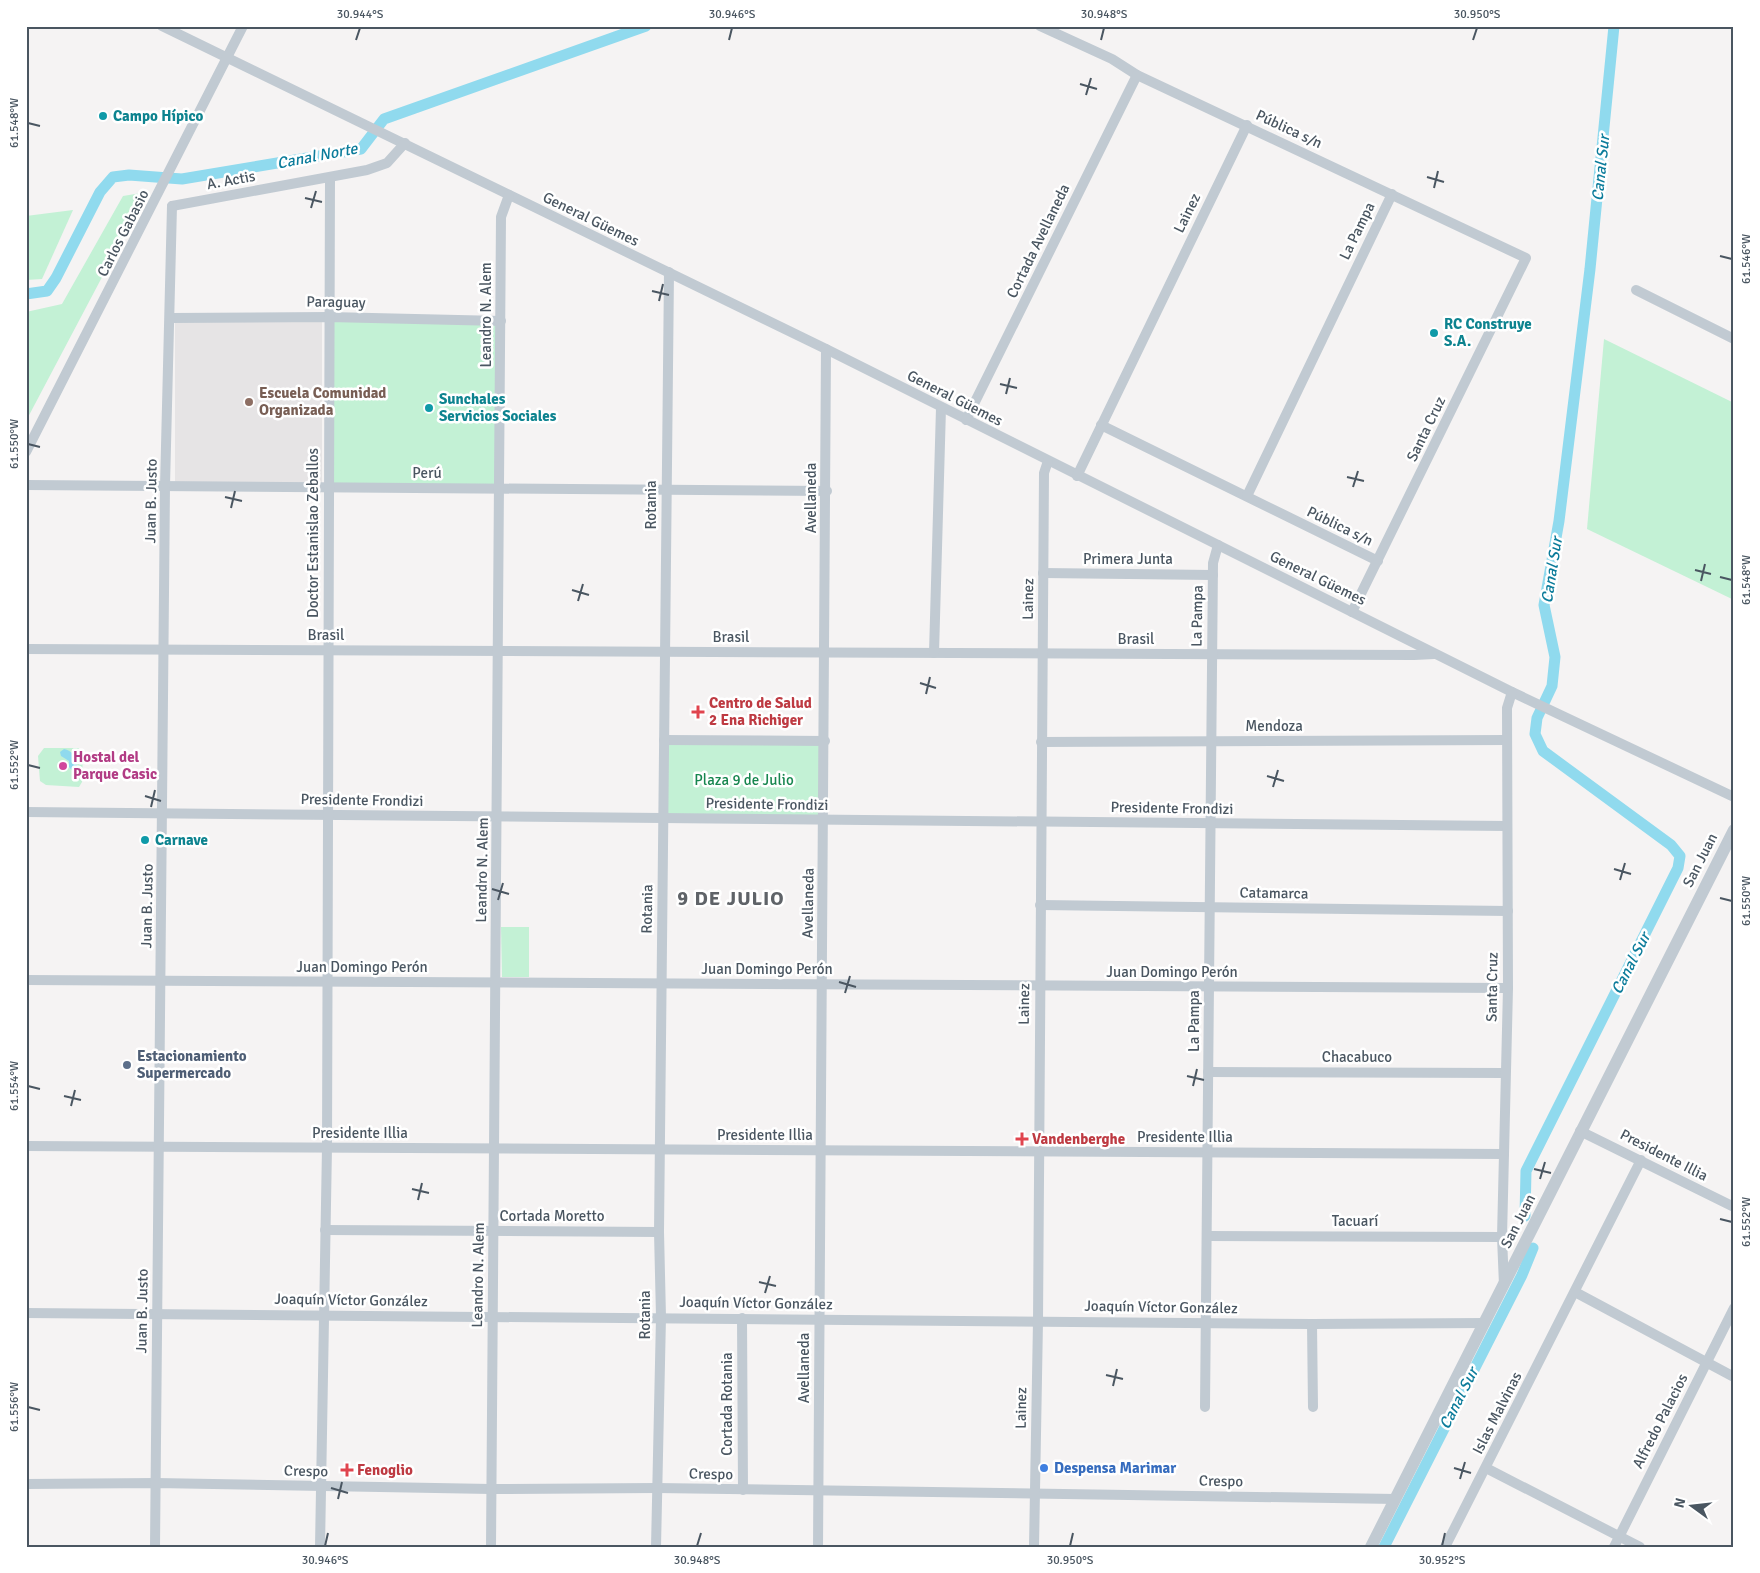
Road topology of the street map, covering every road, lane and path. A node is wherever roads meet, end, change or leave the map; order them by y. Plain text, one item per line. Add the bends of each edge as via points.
1 (162, 26) edge
2 (243, 26) edge
3 (1040, 26) edge
4 (228, 58) junction
5 (1137, 75) junction
6 (1247, 125) junction
7 (405, 144) junction
8 (330, 179) junction
9 (1392, 194) junction
10 (509, 195) junction
11 (158, 196) junction
12 (172, 206) junction
13 (1526, 258) joint
14 (668, 272) junction
15 (1636, 290) dead end
16 (329, 316) junction
17 (170, 318) junction
18 (501, 320) junction
19 (1734, 339) edge
20 (826, 349) junction
21 (941, 408) junction
22 (966, 420) junction
23 (1101, 425) junction
24 (26, 452) edge
25 (1048, 461) junction
26 (1077, 476) junction
27 (26, 485) edge
28 (166, 486) junction
29 (329, 487) junction
30 (500, 488) junction
31 (666, 490) junction
32 (827, 491) junction
33 (1247, 496) junction
34 (1218, 545) junction
35 (1378, 560) junction
36 (1043, 574) junction
37 (1213, 575) junction
38 (1352, 612) junction
39 (26, 649) edge
40 (164, 650) junction
41 (328, 650) junction
42 (498, 651) junction
43 (665, 652) junction
44 (825, 653) junction
45 (934, 653) junction
46 (1042, 654) junction
47 (1212, 654) junction
48 (1435, 654) junction
49 (1512, 692) junction
50 (664, 740) junction
51 (1507, 740) junction
52 (825, 741) junction
53 (1041, 742) junction
54 (1210, 742) junction
55 (1734, 797) edge
56 (26, 812) edge
57 (164, 813) junction
58 (327, 815) junction
59 (497, 816) junction
60 (663, 818) junction
61 (824, 820) junction
62 (1040, 822) junction
63 (1210, 823) junction
64 (1507, 826) junction
65 (1734, 830) edge
66 (1040, 905) junction
67 (1210, 908) junction
68 (1508, 911) junction
69 (26, 980) edge
70 (160, 981) junction
71 (328, 982) junction
72 (496, 983) junction
73 (662, 984) junction
74 (822, 984) junction
75 (1039, 986) junction
76 (1209, 987) junction
77 (1508, 988) junction
78 (1208, 1072) junction
79 (1505, 1073) junction
80 (1580, 1131) junction
81 (26, 1146) edge
82 (159, 1146) junction
83 (327, 1147) junction
84 (494, 1148) junction
85 (660, 1149) junction
86 (822, 1150) junction
87 (1037, 1152) junction
88 (1207, 1152) junction
89 (1504, 1154) junction
90 (1642, 1160) junction
91 (1734, 1207) edge
92 (325, 1230) junction
93 (494, 1231) junction
94 (659, 1232) junction
95 (1207, 1236) junction
96 (1502, 1237) junction
97 (1504, 1284) junction
98 (1576, 1292) junction
99 (1734, 1308) edge
100 (26, 1313) edge
101 (157, 1313) junction
102 (326, 1314) junction
103 (492, 1317) junction
104 (661, 1317) junction
105 (742, 1318) junction
106 (820, 1319) junction
107 (1038, 1321) junction
108 (1206, 1323) junction
109 (1485, 1323) junction
110 (1312, 1324) junction
111 (1706, 1363) junction
112 (1734, 1377) edge
113 (1314, 1406) dead end
114 (1205, 1407) dead end
115 (1486, 1468) junction
116 (156, 1483) junction
117 (26, 1484) edge
118 (321, 1487) junction
119 (657, 1488) junction
120 (491, 1489) junction
121 (743, 1490) junction
122 (819, 1491) junction
123 (1034, 1494) junction
124 (1396, 1498) junction
125 (1619, 1536) junction
126 (154, 1547) edge
127 (320, 1547) edge
128 (491, 1547) edge
129 (656, 1547) edge
130 (818, 1547) edge
131 (1034, 1547) edge
132 (1371, 1547) edge
133 (1445, 1547) edge
134 (1614, 1547) edge
135 (1640, 1547) edge

1 - 4 street, General Güemes
2 - 4 street, Carlos Gabasio
3 - 5 street, Pública s/n via 1112,59
4 - 7 street, General Güemes
4 - 11 street, Carlos Gabasio
5 - 6 street, Pública s/n
5 - 22 street, Cortada Avellaneda
6 - 9 street, Pública s/n
6 - 23 street, Lainez
7 - 8 street, A. Actis via 387,163
7 - 10 street, General Güemes
8 - 12 street, A. Actis
8 - 16 street, Doctor Estanislao Zeballos
9 - 13 street, Pública s/n
9 - 33 street, La Pampa
10 - 14 street, General Güemes
10 - 18 street, Leandro N. Alem via 501,217
11 - 12 street
11 - 24 street, Carlos Gabasio
12 - 17 street, Juan B. Justo
13 - 35 street, Santa Cruz
14 - 20 street, General Güemes
14 - 31 street, Rotania
15 - 19 street
16 - 17 street, Paraguay
16 - 18 street, Paraguay
16 - 29 street, Doctor Estanislao Zeballos
17 - 28 street, Juan B. Justo
18 - 30 street, Leandro N. Alem
20 - 21 street, General Güemes
20 - 32 street, Avellaneda
21 - 22 street, General Güemes
21 - 45 street
22 - 25 street, General Güemes
23 - 26 street, Lainez
23 - 33 street, Pública s/n
25 - 26 street, General Güemes
25 - 36 street, Lainez via 1044,472
26 - 34 street, General Güemes
27 - 28 street, Perú
28 - 29 street, Perú
28 - 40 street, Juan B. Justo
29 - 30 street, Perú
29 - 41 street, Doctor Estanislao Zeballos
30 - 31 street, Perú
30 - 42 street, Leandro N. Alem
31 - 32 street, Perú
31 - 43 street, Rotania
32 - 44 street, Avellaneda
33 - 35 street, Pública s/n
34 - 37 street, La Pampa
34 - 38 street, General Güemes
35 - 38 street, Santa Cruz
36 - 37 street, Primera Junta
36 - 46 street, Lainez
37 - 47 street, La Pampa
38 - 48 street, General Güemes
39 - 40 street, Brasil
40 - 41 street, Brasil
40 - 57 street, Juan B. Justo
41 - 42 street, Brasil
41 - 58 street, Doctor Estanislao Zeballos
42 - 43 street, Brasil
42 - 59 street, Leandro N. Alem
43 - 44 street, Brasil
43 - 50 street, Rotania
44 - 45 street, Brasil
44 - 52 street, Avellaneda
45 - 46 street, Brasil
46 - 47 street, Brasil
46 - 53 street, Lainez
47 - 48 street, Brasil
47 - 54 street, La Pampa
48 - 49 street, General Güemes
49 - 51 street, Santa Cruz via 1507,708
49 - 55 street, General Güemes
50 - 52 street
50 - 60 street, Rotania
51 - 54 street, Mendoza
51 - 64 street, Santa Cruz
52 - 61 street, Avellaneda
53 - 54 street, Mendoza
53 - 62 street, Lainez
54 - 63 street, La Pampa
56 - 57 street, Presidente Frondizi
57 - 58 street, Presidente Frondizi
57 - 70 street, Juan B. Justo
58 - 59 street, Presidente Frondizi
58 - 71 street, Doctor Estanislao Zeballos
59 - 60 street, Presidente Frondizi
59 - 72 street, Leandro N. Alem
60 - 61 street, Presidente Frondizi
60 - 73 street, Rotania
61 - 62 street, Presidente Frondizi
61 - 74 street, Avellaneda
62 - 63 street, Presidente Frondizi
62 - 66 street, Lainez
63 - 64 street, Presidente Frondizi
63 - 67 street, La Pampa
64 - 68 street, Santa Cruz
65 - 80 street, San Juan
66 - 67 street, Catamarca
66 - 75 street, Lainez
67 - 68 street, Catamarca
67 - 76 street, La Pampa
68 - 77 street, Santa Cruz
69 - 70 street, Juan Domingo Perón
70 - 71 street, Juan Domingo Perón
70 - 82 street, Juan B. Justo
71 - 72 street, Juan Domingo Perón
71 - 83 street, Doctor Estanislao Zeballos
72 - 73 street, Juan Domingo Perón
72 - 84 street, Leandro N. Alem
73 - 74 street, Juan Domingo Perón
73 - 85 street, Rotania
74 - 75 street, Juan Domingo Perón
74 - 86 street, Avellaneda
75 - 76 street, Juan Domingo Perón
75 - 87 street, Lainez
76 - 77 street, Juan Domingo Perón
76 - 78 street, La Pampa
77 - 79 street, Santa Cruz
78 - 79 street, Chacabuco
78 - 88 street, La Pampa
79 - 89 street, Santa Cruz
80 - 90 street, Presidente Illia
80 - 97 street, San Juan
81 - 82 street, Presidente Illia
82 - 83 street, Presidente Illia
82 - 101 street, Juan B. Justo
83 - 84 street, Presidente Illia
83 - 92 street, Doctor Estanislao Zeballos
84 - 85 street, Presidente Illia
84 - 93 street, Leandro N. Alem
85 - 86 street, Presidente Illia
85 - 94 street, Rotania
86 - 87 street, Presidente Illia
86 - 106 street, Avellaneda
87 - 88 street, Presidente Illia
87 - 107 street, Lainez
88 - 89 street, Presidente Illia
88 - 95 street, La Pampa
89 - 96 street, Santa Cruz
90 - 91 street, Presidente Illia
90 - 98 street, Islas Malvinas
92 - 93 street, Cortada Moretto
92 - 102 street, Doctor Estanislao Zeballos
93 - 94 street, Cortada Moretto
93 - 103 street, Leandro N. Alem
94 - 104 street, Rotania
95 - 96 street, Tacuarí
95 - 108 street, La Pampa
96 - 97 street, Santa Cruz
97 - 109 street, San Juan
98 - 111 street
98 - 115 street, Islas Malvinas
99 - 111 street, Alfredo Palacios
100 - 101 street, Joaquín Víctor González
101 - 102 street, Joaquín Víctor González
101 - 116 street, Juan B. Justo
102 - 103 street, Joaquín Víctor González
102 - 118 street, Doctor Estanislao Zeballos
103 - 104 street, Joaquín Víctor González
103 - 120 street, Leandro N. Alem
104 - 105 street, Joaquín Víctor González
104 - 119 street, Rotania
105 - 106 street, Joaquín Víctor González
105 - 121 street, Cortada Rotania
106 - 107 street, Joaquín Víctor González
106 - 122 street, Avellaneda
107 - 108 street, Joaquín Víctor González
107 - 123 street, Lainez
108 - 110 street, Joaquín Víctor González
108 - 114 street, La Pampa
109 - 110 street, Joaquín Víctor González
109 - 124 street, San Juan
110 - 113 street
111 - 112 street
111 - 125 street, Alfredo Palacios
115 - 125 street
115 - 133 street, Islas Malvinas
116 - 117 street, Crespo
116 - 118 street, Crespo
116 - 126 street, Juan B. Justo
118 - 120 street, Crespo
118 - 127 street, Doctor Estanislao Zeballos
119 - 120 street, Crespo
119 - 121 street, Crespo
119 - 129 street, Rotania
120 - 128 street, Leandro N. Alem
121 - 122 street, Crespo
122 - 123 street, Crespo
122 - 130 street, Avellaneda
123 - 124 street, Crespo
123 - 131 street, Lainez
124 - 132 street, San Juan
125 - 134 street, Alfredo Palacios
125 - 135 street

